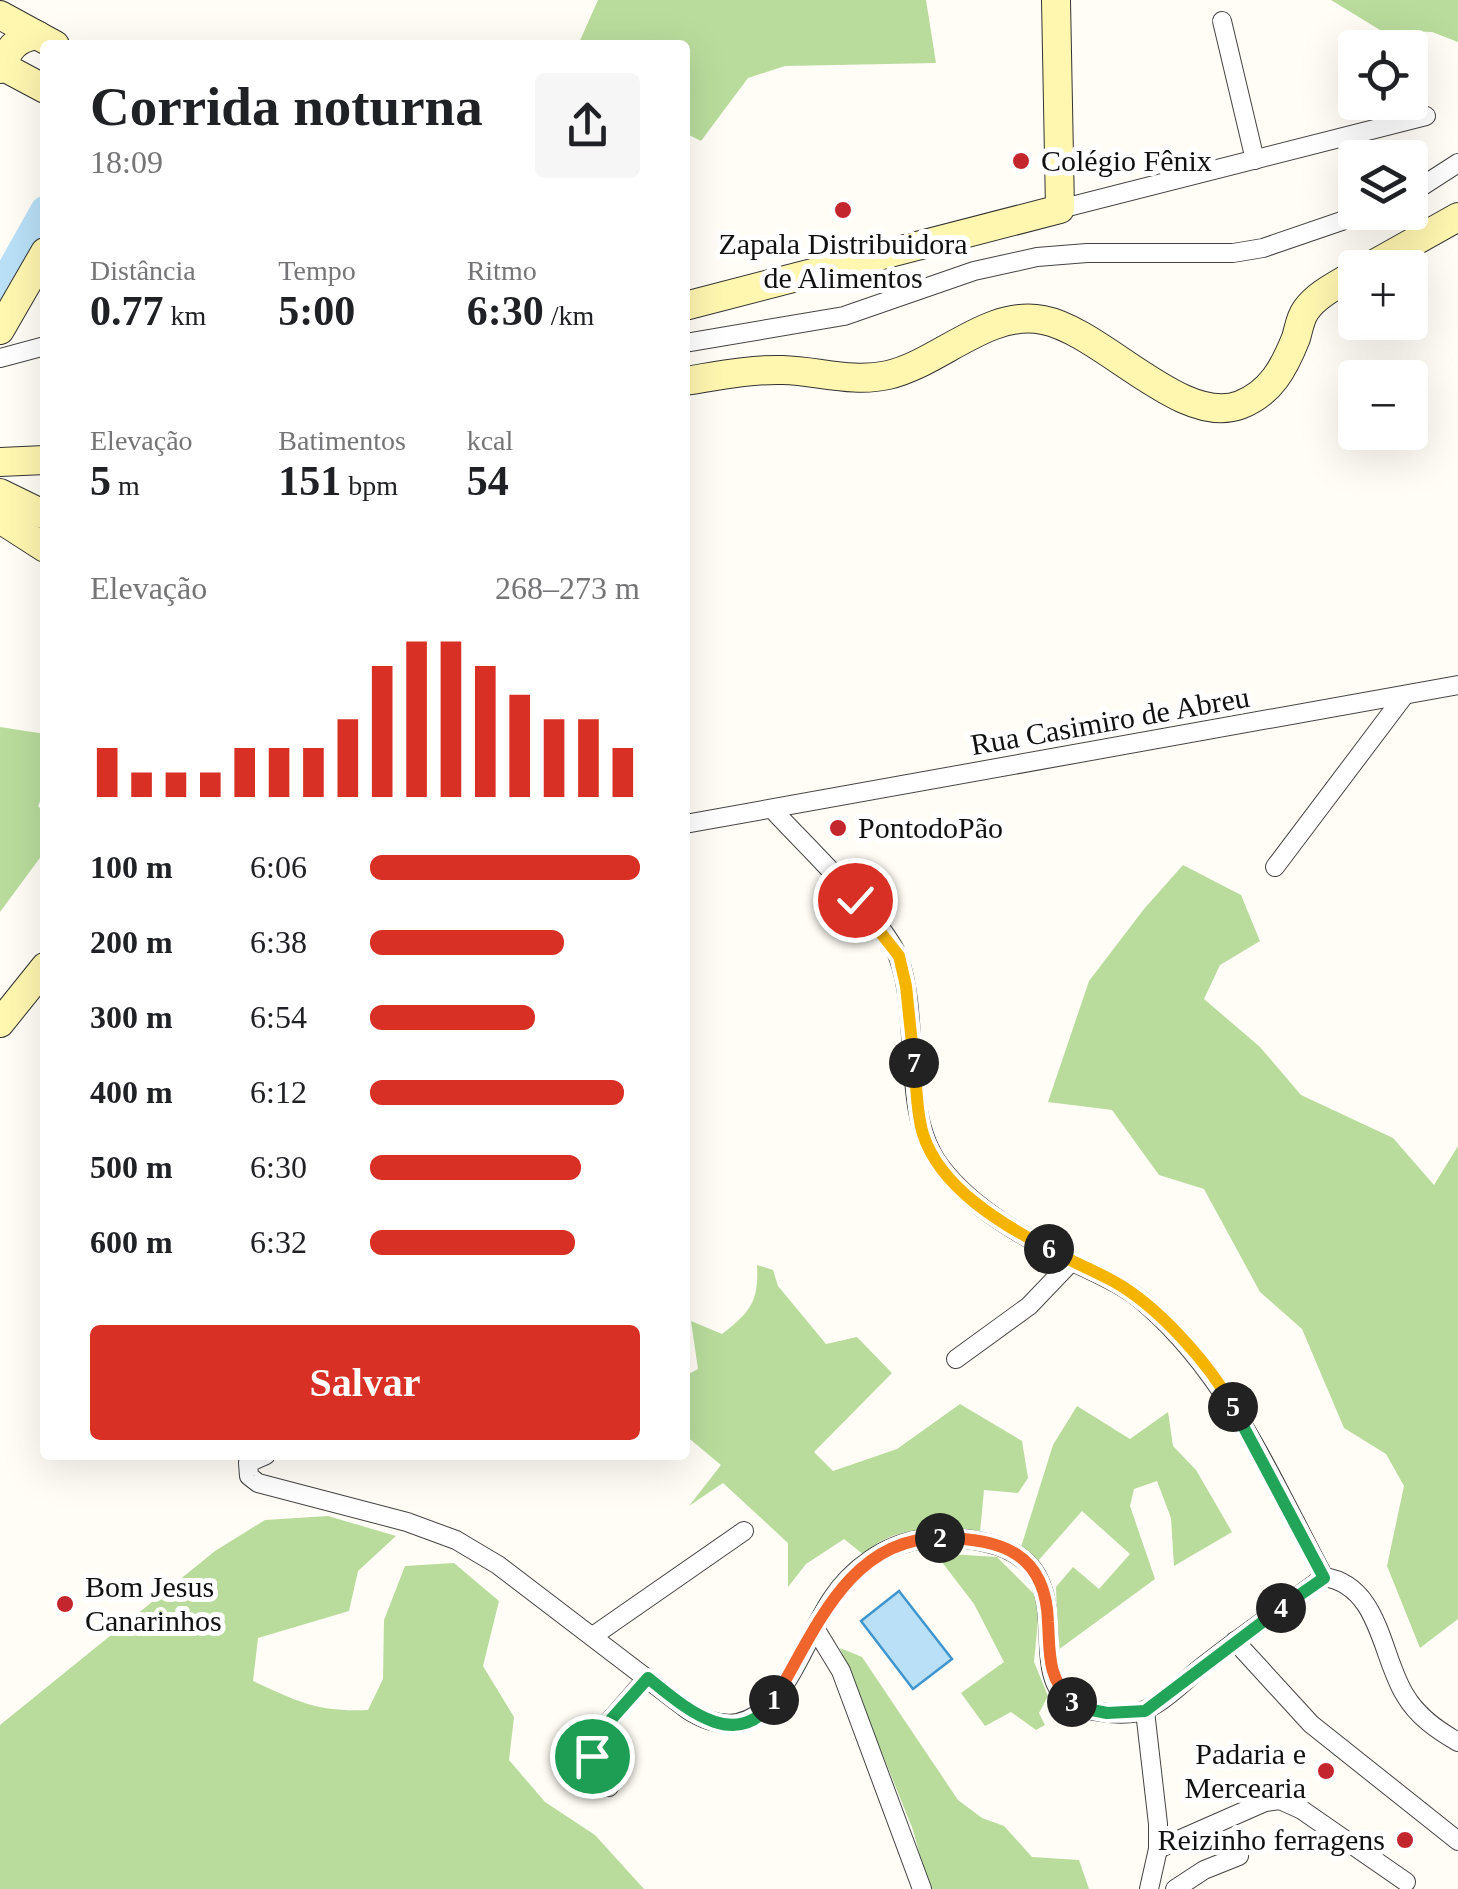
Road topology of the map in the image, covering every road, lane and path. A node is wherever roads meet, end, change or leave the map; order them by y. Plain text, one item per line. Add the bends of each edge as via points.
1 (1056, 0) edge
2 (1222, 21) dead end
3 (40, 40) edge
4 (40, 41) edge
5 (1, 46) edge
6 (40, 85) edge
7 (1410, 120) edge
8 (1255, 160) junction
9 (1458, 164) edge
10 (1428, 183) edge
11 (1060, 209) junction
12 (1458, 217) edge
13 (1338, 222) edge
14 (1399, 250) edge
15 (40, 261) edge
16 (1338, 286) edge
17 (690, 305) edge
18 (0, 330) edge
19 (690, 343) edge
20 (40, 347) edge
21 (0, 358) edge
22 (690, 380) edge
23 (13, 462) edge
24 (4, 503) edge
25 (40, 514) edge
26 (40, 543) edge
27 (1458, 686) edge
28 (1404, 696) junction
29 (772, 809) junction
30 (690, 823) edge
31 (1275, 867) dead end
32 (40, 973) edge
33 (0, 1023) edge
34 (1072, 1261) junction
35 (956, 1359) dead end
36 (256, 1460) edge
37 (744, 1531) dead end
38 (1324, 1578) junction
39 (816, 1630) junction
40 (593, 1636) junction
41 (1235, 1641) junction
42 (648, 1678) junction
43 (1145, 1711) junction
44 (1458, 1742) edge
45 (609, 1787) dead end
46 (1458, 1841) edge
47 (1158, 1849) junction
48 (1239, 1856) dead end
49 (1406, 1882) dead end
50 (922, 1889) edge
51 (1149, 1889) edge
52 (1175, 1889) edge

1 - 11 street
2 - 8 street
3 - 5 street via 15,41 6,52
4 - 5 street
5 - 6 street
7 - 8 street
8 - 11 street
9 - 10 street
11 - 17 street
12 - 14 street
13 - 19 street via 1233,254 1037,257 974,271 844,316
15 - 18 street
16 - 22 street via 1303,314 1280,373 1260,395 1235,407 1182,398 1078,332 1038,318 1000,324 887,375 782,370
20 - 21 street
23 - 24 street
24 - 25 street
24 - 26 street
27 - 28 street, Rua Casimiro de Abreu
28 - 29 street, Rua Casimiro de Abreu
28 - 31 street
29 - 30 street, Rua Casimiro de Abreu
29 - 34 street via 899,956 923,1135 938,1163 1010,1229
32 - 33 street
34 - 35 street via 1029,1306
34 - 38 street via 1146,1304 1197,1357 1230,1400
36 - 40 street via 248,1464 258,1484 456,1540
37 - 40 street
38 - 41 street
38 - 44 street via 1353,1591 1369,1608 1404,1695 1426,1721
39 - 42 street via 767,1710 737,1725 702,1719
39 - 43 street via 852,1576 894,1545 930,1538 997,1545 1019,1554 1042,1584 1048,1665 1065,1695 1077,1707
39 - 50 street via 842,1671
40 - 42 street
41 - 43 street
41 - 46 street via 1311,1724
42 - 45 street via 599,1733 592,1756
43 - 47 street
47 - 49 street via 1280,1800
47 - 51 street
48 - 52 street

